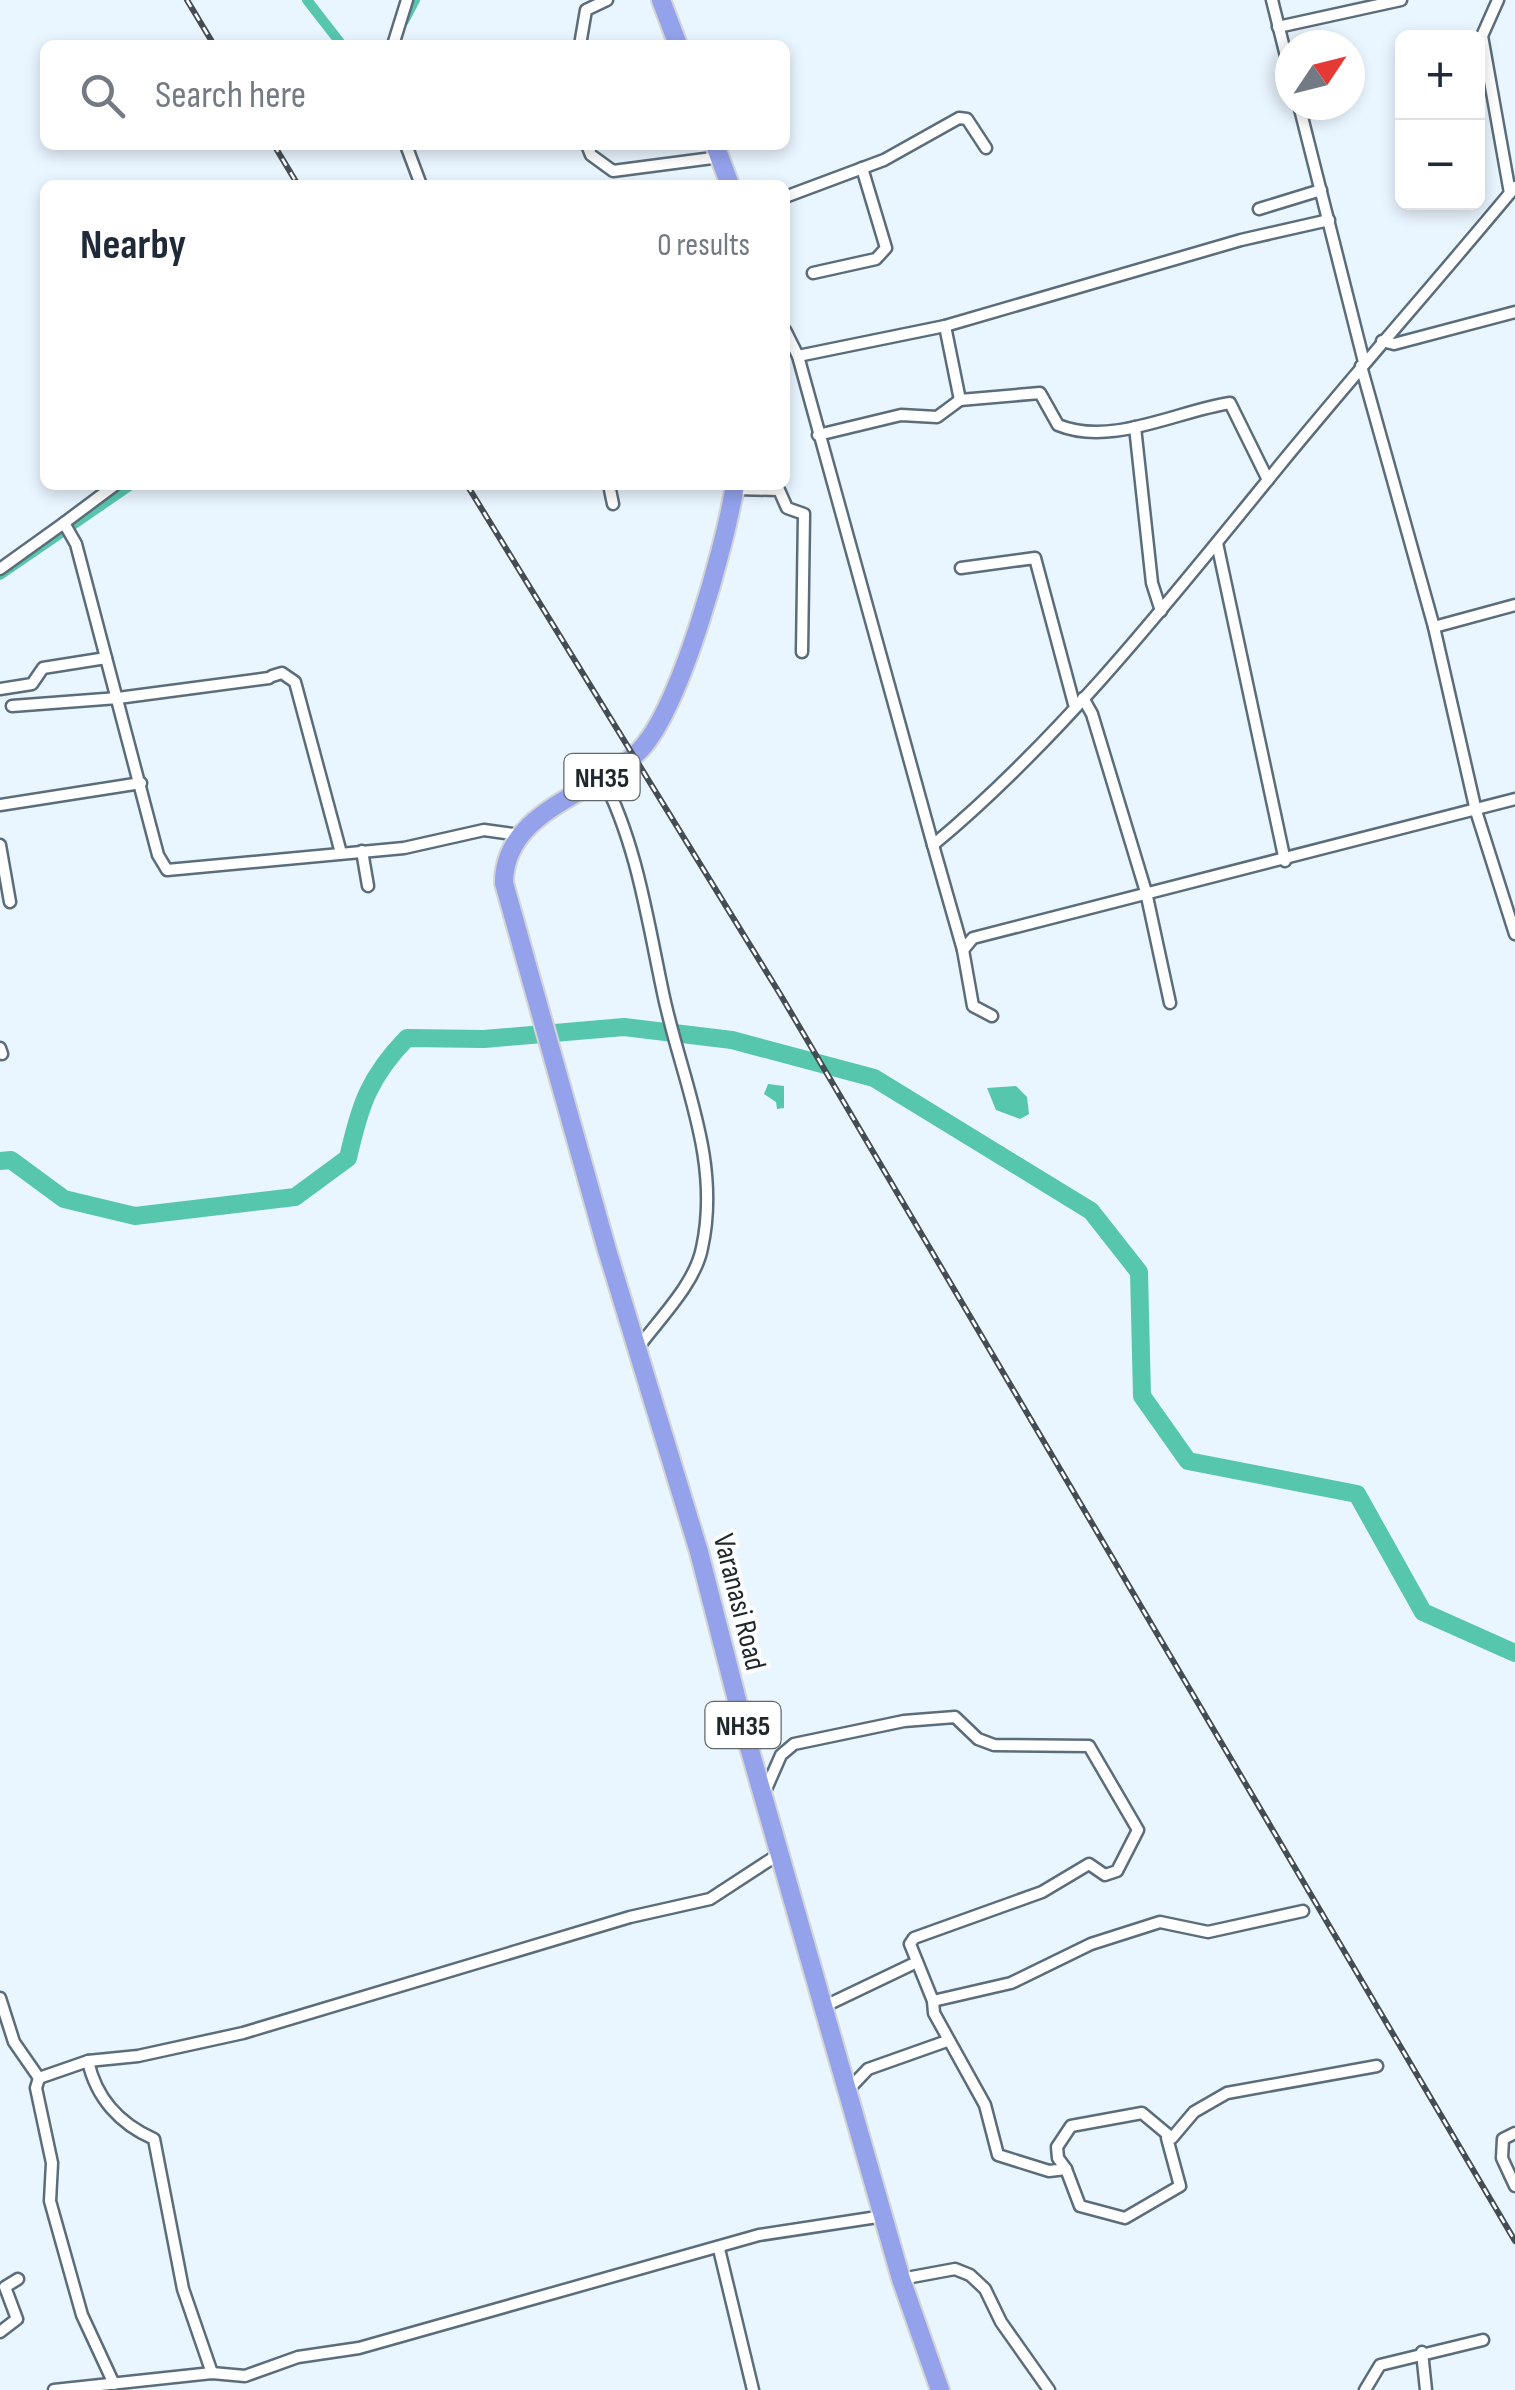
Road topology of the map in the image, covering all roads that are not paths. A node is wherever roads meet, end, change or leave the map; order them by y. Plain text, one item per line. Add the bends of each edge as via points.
1 (408, 0) edge
2 (607, 0) edge
3 (661, 0) edge
4 (1272, 0) edge
5 (1401, 0) edge
6 (1498, 0) edge
7 (1278, 27) junction
8 (1279, 30) edge
9 (395, 40) edge
10 (581, 40) edge
11 (676, 40) edge
12 (1303, 120) edge
13 (986, 148) dead end
14 (408, 150) edge
15 (589, 150) edge
16 (718, 151) edge
17 (862, 168) junction
18 (419, 180) edge
19 (728, 180) edge
20 (1321, 190) junction
21 (1512, 190) edge
22 (790, 195) edge
23 (1258, 209) dead end
24 (1329, 220) junction
25 (813, 273) dead end
26 (1515, 312) edge
27 (945, 326) junction
28 (790, 340) edge
29 (1382, 341) junction
30 (798, 356) junction
31 (1363, 364) junction
32 (960, 400) junction
33 (1135, 427) junction
34 (818, 434) junction
35 (1268, 480) junction
36 (110, 490) edge
37 (609, 490) edge
38 (732, 490) edge
39 (779, 490) edge
40 (613, 504) dead end
41 (68, 529) junction
42 (1216, 543) junction
43 (961, 568) dead end
44 (0, 569) edge
45 (1515, 605) edge
46 (1161, 611) junction
47 (1434, 627) junction
48 (802, 652) dead end
49 (106, 658) junction
50 (0, 689) edge
51 (118, 698) junction
52 (1078, 701) junction
53 (12, 706) dead end
54 (602, 777) junction
55 (142, 783) junction
56 (1515, 799) edge
57 (0, 805) edge
58 (1476, 811) junction
59 (520, 835) junction
60 (933, 845) junction
61 (0, 846) edge
62 (362, 851) junction
63 (340, 853) junction
64 (1285, 861) junction
65 (368, 886) dead end
66 (1146, 892) junction
67 (10, 902) dead end
68 (1515, 934) edge
69 (964, 950) junction
70 (1170, 1003) dead end
71 (992, 1016) dead end
72 (637, 1349) junction
73 (762, 1797) junction
74 (780, 1853) junction
75 (1302, 1911) dead end
76 (917, 1962) junction
77 (0, 1998) edge
78 (933, 2001) junction
79 (825, 2006) junction
80 (947, 2040) junction
81 (88, 2061) junction
82 (1377, 2066) dead end
83 (39, 2078) junction
84 (848, 2090) junction
85 (1515, 2133) edge
86 (1168, 2138) junction
87 (1066, 2169) junction
88 (1515, 2186) edge
89 (884, 2216) junction
90 (719, 2248) junction
91 (18, 2279) dead end
92 (902, 2279) junction
93 (0, 2332) edge
94 (1483, 2340) dead end
95 (1422, 2352) junction
96 (212, 2372) junction
97 (114, 2384) junction
98 (98, 2388) edge
99 (54, 2390) edge
100 (753, 2390) edge
101 (940, 2390) edge
102 (1049, 2390) edge
103 (1365, 2390) edge
104 (1426, 2390) edge

1 - 9 street
2 - 10 street via 586,10
3 - 11 highway
4 - 7 street
5 - 7 street
6 - 21 street via 1482,36
7 - 8 street
12 - 20 street
13 - 17 street via 967,119 959,118
14 - 18 street
15 - 16 street via 613,171
16 - 19 highway
17 - 22 street
17 - 25 street via 886,248 876,259
20 - 23 street
20 - 24 street
21 - 29 street
24 - 27 street
24 - 31 street
26 - 29 street via 1394,344
27 - 30 street
27 - 32 street
28 - 30 street
29 - 31 street
30 - 34 street
31 - 35 street
31 - 47 street
32 - 33 street via 1040,393 1064,428
32 - 34 street via 937,417 901,415
33 - 35 street via 1230,403
33 - 46 street
34 - 60 street
35 - 42 street
36 - 41 street
37 - 40 street
38 - 54 highway, NH35 via 685,662 639,751
39 - 48 street via 786,508 804,514
41 - 44 street
41 - 49 street
42 - 46 street
42 - 64 street
43 - 52 street via 1035,558
45 - 47 street
46 - 52 street
47 - 58 street
49 - 50 street via 43,668 32,684
49 - 51 street
51 - 53 street
51 - 55 street
51 - 63 street via 282,672 295,682
52 - 60 street via 985,802
52 - 66 street via 1092,714
54 - 59 highway, NH35
54 - 72 street via 647,906 662,990 706,1149 702,1250
55 - 57 street
55 - 63 street via 158,855 171,872
56 - 58 street
58 - 64 street
58 - 68 street
59 - 62 street via 484,830
59 - 72 highway, Varanasi Road / NH35 via 508,855 504,883
60 - 69 street
61 - 67 street
62 - 63 street
62 - 65 street
64 - 66 street
66 - 69 street via 973,938
66 - 70 street
69 - 71 street via 973,1006
72 - 73 highway, Varanasi Road / NH35 via 700,1552
73 - 74 highway, Varanasi Road / NH35
73 - 76 street via 781,1755 794,1744 904,1721 958,1718 994,1745 1082,1744 1095,1751 1138,1830 1117,1871 1105,1875 1089,1864 1042,1892 914,1938
74 - 79 highway, Varanasi Road / NH35
74 - 81 street via 710,1899 232,2036
75 - 78 street via 1208,1932 1160,1922 1091,1944 1011,1982
76 - 78 street
76 - 79 street
77 - 83 street via 14,2042
78 - 80 street
79 - 84 highway, Varanasi Road / NH35
80 - 84 street via 868,2069
80 - 87 street via 985,2105 998,2155 1049,2171
81 - 83 street
81 - 96 street via 98,2094 156,2144 183,2289
82 - 86 street via 1227,2093
83 - 97 street via 53,2170 50,2201 82,2315
84 - 89 highway, Varanasi Road / NH35
85 - 88 street via 1503,2139 1500,2150
86 - 87 street via 1142,2113 1078,2124 1061,2135 1057,2147
86 - 87 street via 1180,2186 1125,2218 1080,2206
89 - 90 street via 773,2232
89 - 92 highway, Varanasi Road / NH35
90 - 96 street via 252,2375
90 - 100 street
91 - 93 street via 6,2288 17,2319
92 - 101 highway, Varanasi Road / NH35
92 - 102 street via 954,2269 970,2275 986,2289
94 - 95 street
95 - 103 street via 1380,2365
95 - 104 street
96 - 97 street
97 - 98 street
98 - 99 street

